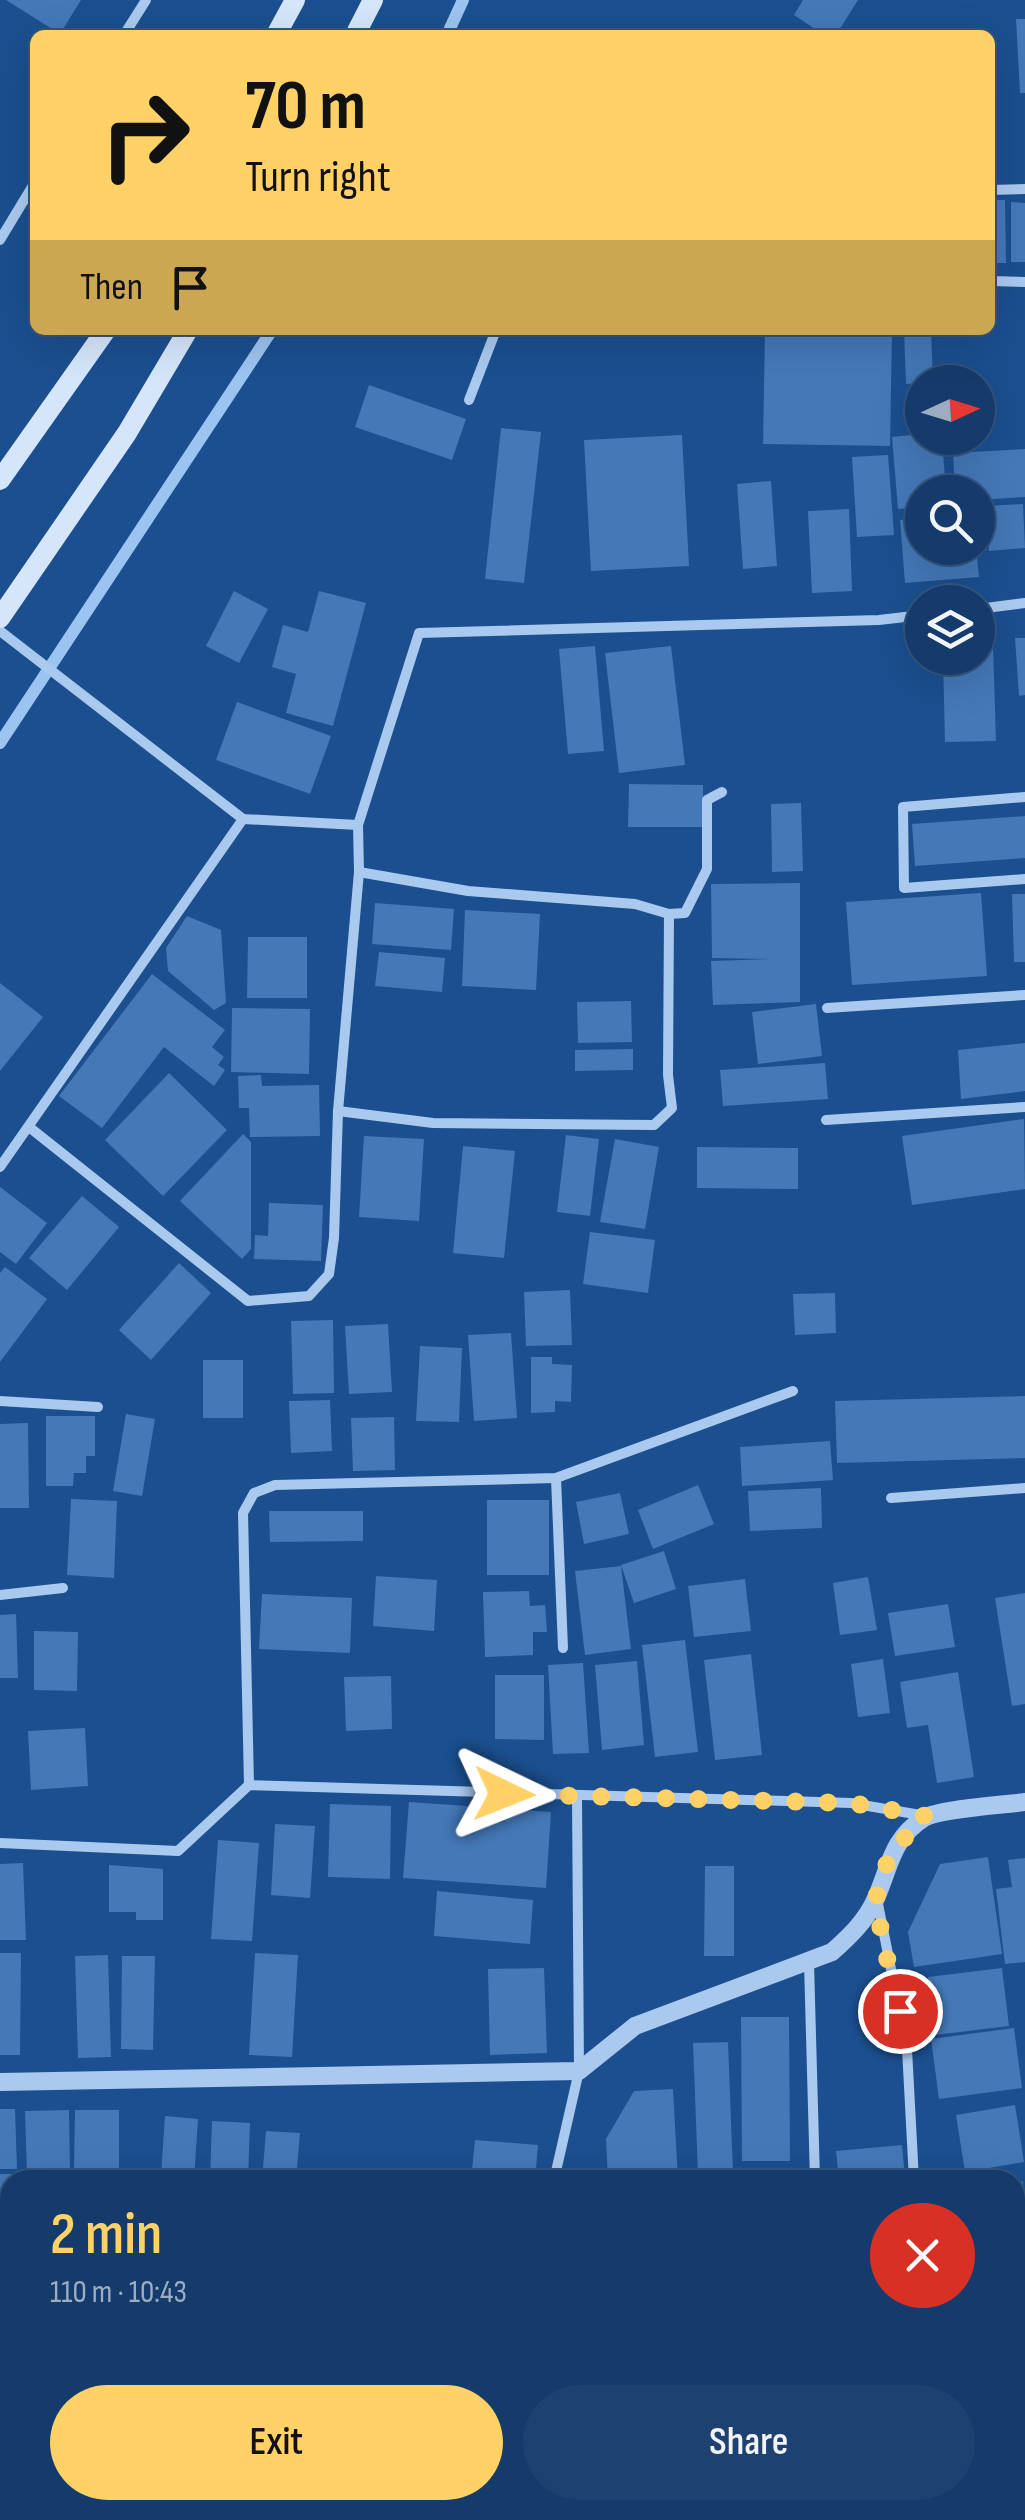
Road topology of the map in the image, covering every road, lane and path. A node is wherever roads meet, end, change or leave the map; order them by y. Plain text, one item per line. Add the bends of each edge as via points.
1 (146, 0) edge
2 (295, 0) edge
3 (373, 0) edge
4 (127, 30) edge
5 (279, 30) edge
6 (358, 30) edge
7 (1025, 188) edge
8 (30, 190) edge
9 (995, 190) edge
10 (0, 240) edge
11 (995, 281) edge
12 (1025, 282) edge
13 (102, 335) edge
14 (185, 335) edge
15 (494, 335) edge
16 (469, 400) dead end
17 (0, 480) edge
18 (1025, 603) edge
19 (995, 606) edge
20 (905, 616) edge
21 (0, 618) edge
22 (0, 631) edge
23 (722, 792) dead end
24 (1025, 797) edge
25 (243, 819) junction
26 (358, 826) junction
27 (360, 872) junction
28 (1025, 878) edge
29 (669, 914) junction
30 (1025, 995) edge
31 (827, 1008) dead end
32 (1025, 1107) edge
33 (338, 1111) junction
34 (826, 1120) dead end
35 (28, 1127) junction
36 (0, 1167) edge
37 (793, 1390) dead end
38 (0, 1402) edge
39 (98, 1407) dead end
40 (556, 1478) junction
41 (1025, 1488) edge
42 (891, 1498) dead end
43 (64, 1588) dead end
44 (0, 1595) edge
45 (563, 1648) dead end
46 (249, 1786) junction
47 (577, 1796) junction
48 (1025, 1802) edge
49 (926, 1816) junction
50 (0, 1844) edge
51 (876, 1898) junction
52 (809, 1963) junction
53 (579, 2070) junction
54 (0, 2082) edge
55 (556, 2170) edge
56 (815, 2170) edge
57 (913, 2170) edge

1 - 4 street
2 - 5 main road
3 - 6 main road
7 - 9 street
8 - 10 street
11 - 12 street
13 - 17 main road
14 - 21 main road via 127,433
15 - 16 street
18 - 19 street
20 - 26 street via 419,633
22 - 25 street
23 - 29 street via 707,800 707,869 685,913
24 - 28 street via 903,808 904,888
25 - 26 street
25 - 35 street
26 - 27 street
27 - 29 street via 468,891 635,904
27 - 33 street
29 - 33 street via 672,1108 654,1124 433,1122
30 - 31 street
32 - 34 street
33 - 35 street via 329,1274 309,1296 248,1301
35 - 36 street
37 - 40 street
38 - 39 street
40 - 45 street
40 - 46 street via 275,1484 254,1493 243,1513
41 - 42 street
43 - 44 street
46 - 47 street
46 - 50 street via 178,1851
47 - 49 street via 851,1803
47 - 53 street
48 - 49 street
49 - 51 street via 901,1840
51 - 52 street via 855,1932
51 - 57 street via 907,2049
52 - 53 street via 635,2026
52 - 56 street
53 - 54 street
53 - 55 street

